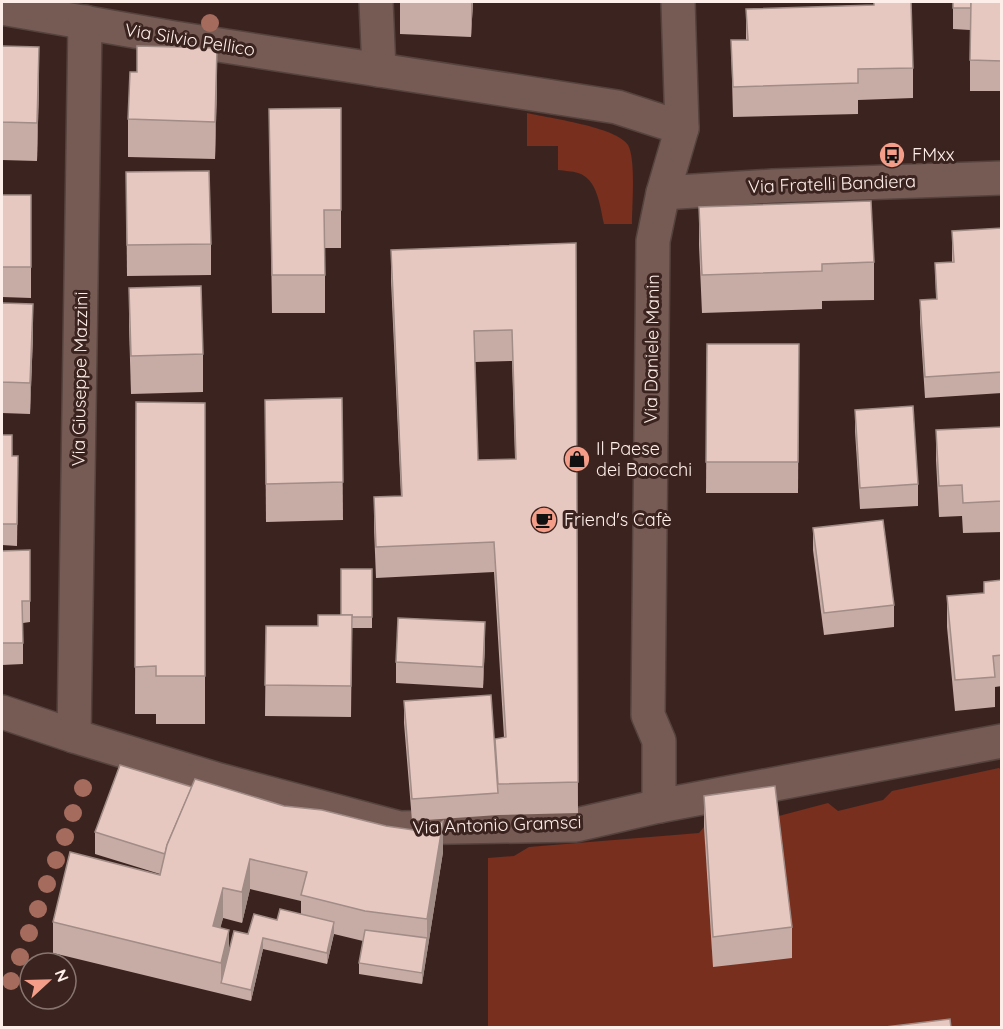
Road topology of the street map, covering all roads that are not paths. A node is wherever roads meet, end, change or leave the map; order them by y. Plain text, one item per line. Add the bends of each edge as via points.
1 (376, 2) edge
2 (678, 2) edge
3 (2, 8) edge
4 (85, 22) junction
5 (379, 70) junction
6 (682, 128) junction
7 (1002, 178) edge
8 (663, 193) junction
9 (2, 712) edge
10 (74, 736) junction
11 (1002, 741) edge
12 (658, 806) junction

1 - 5 street
2 - 6 street, Via Daniele Manin
3 - 4 street, Via Silvio Pellico
4 - 5 street, Via Silvio Pellico
4 - 10 street, Via Giuseppe Mazzini
5 - 6 street, Via Silvio Pellico via 617,107
6 - 8 street, Via Daniele Manin
7 - 8 street, Via Fratelli Bandiera
8 - 12 street, Via Daniele Manin via 652,241 648,656 648,715 659,741
9 - 10 street, Via Antonio Gramsci
10 - 12 street, Via Antonio Gramsci via 399,828 576,825
11 - 12 street, Via Antonio Gramsci

